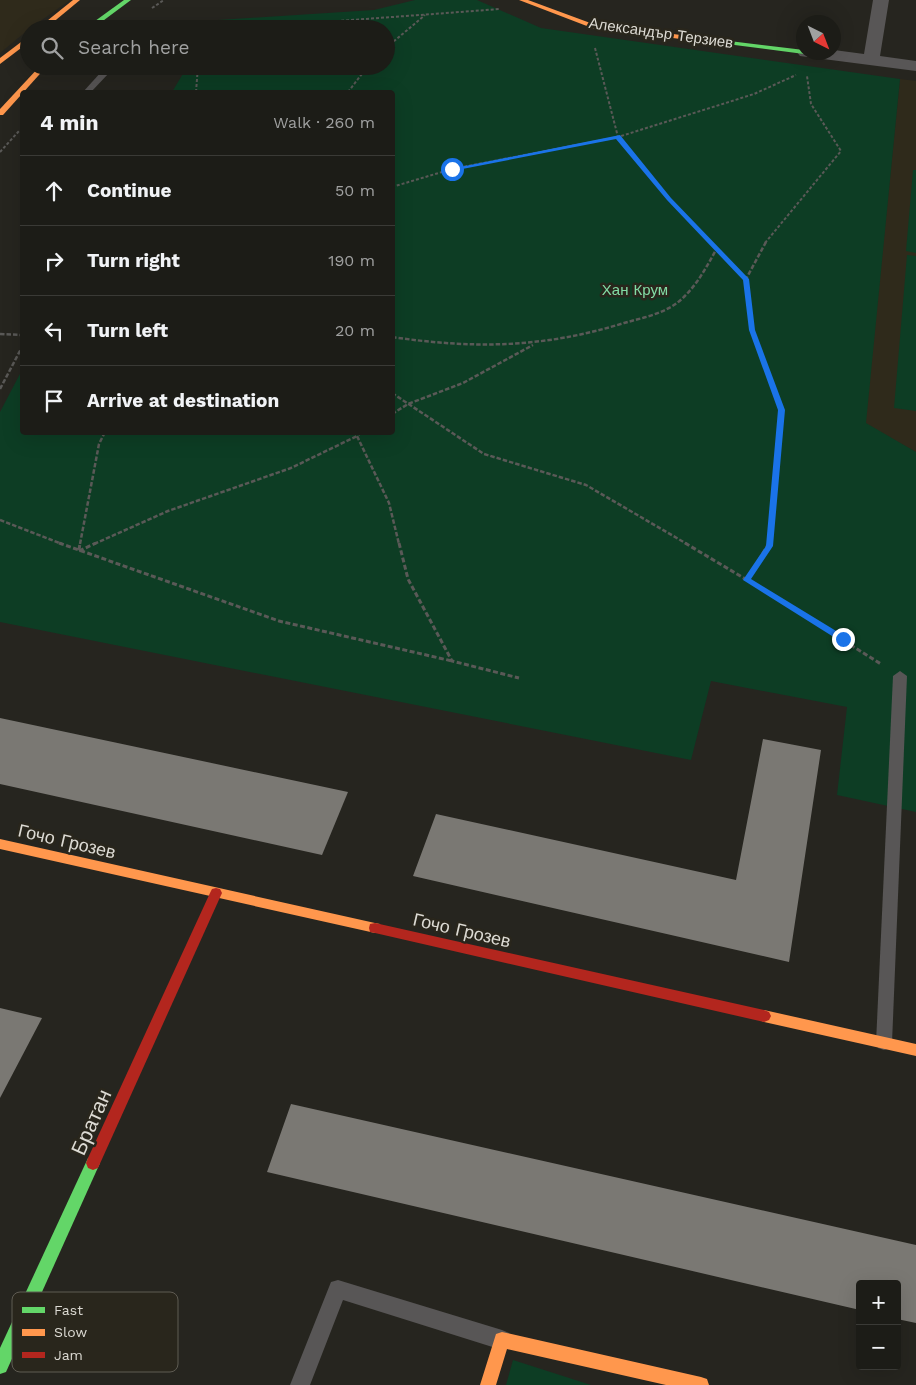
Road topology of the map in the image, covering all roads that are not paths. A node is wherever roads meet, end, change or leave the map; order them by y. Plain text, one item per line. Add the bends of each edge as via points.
1 (78, 0) edge
2 (128, 0) edge
3 (522, 0) edge
4 (881, 0) edge
5 (52, 20) edge
6 (99, 20) edge
7 (20, 45) edge
8 (796, 51) edge
9 (841, 57) edge
10 (871, 61) junction
11 (0, 62) edge
12 (916, 66) edge
13 (37, 75) edge
14 (103, 75) edge
15 (25, 90) edge
16 (90, 90) edge
17 (19, 97) edge
18 (0, 114) edge
19 (900, 676) road end
20 (0, 844) edge
21 (216, 893) junction
22 (884, 1043) junction
23 (916, 1050) edge
24 (34, 1292) edge
25 (12, 1340) edge
26 (502, 1340) junction
27 (0, 1366) edge
28 (300, 1385) edge
29 (488, 1385) edge
30 (701, 1385) edge

1 - 5 street
2 - 6 street
3 - 8 street, Александър Терзиев via 587,24
4 - 10 street
7 - 11 street
9 - 10 street, Александър Терзиев
10 - 12 street, Александър Терзиев
13 - 15 street
14 - 16 lane
17 - 18 street
19 - 22 lane
20 - 21 street, Гочо Грозев
21 - 22 street, Гочо Грозев
21 - 24 street, Братан
22 - 23 street, Гочо Грозев
25 - 27 street, Братан
26 - 28 lane via 338,1289
26 - 29 street
26 - 30 street

